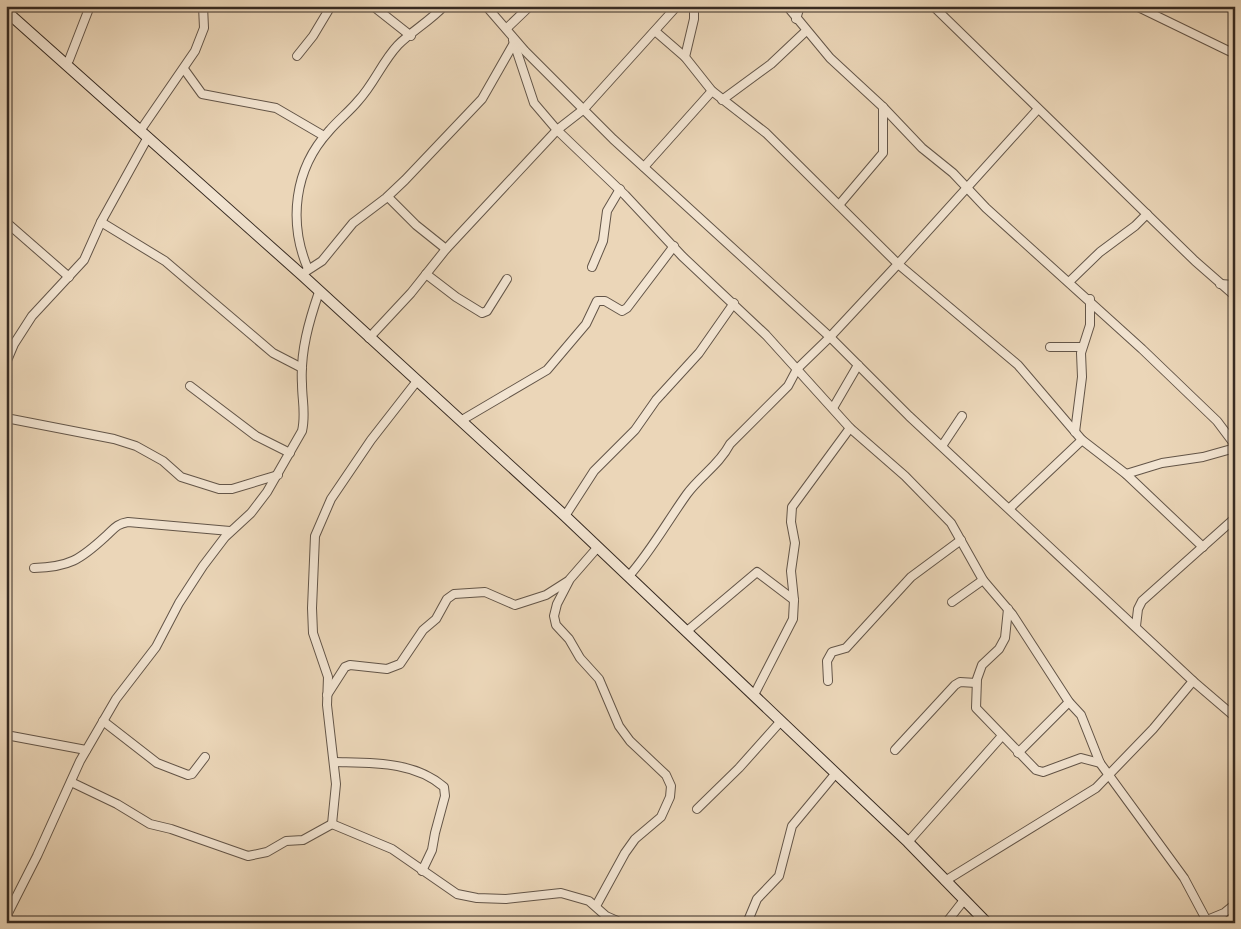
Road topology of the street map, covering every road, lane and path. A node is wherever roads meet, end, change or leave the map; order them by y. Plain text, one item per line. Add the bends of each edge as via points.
1 (90, 6) edge
2 (203, 6) edge
3 (331, 6) edge
4 (444, 6) edge
5 (486, 6) edge
6 (530, 6) edge
7 (677, 6) edge
8 (694, 6) edge
9 (787, 6) edge
10 (800, 6) edge
11 (933, 6) edge
12 (1136, 6) edge
13 (376, 7) edge
14 (7, 14) edge
15 (796, 19) junction
16 (508, 28) junction
17 (655, 31) junction
18 (806, 32) junction
19 (411, 36) junction
20 (513, 41) junction
21 (1235, 54) edge
22 (297, 56) dead end
23 (686, 57) junction
24 (65, 64) junction
25 (184, 69) junction
26 (712, 92) junction
27 (722, 100) junction
28 (883, 108) junction
29 (584, 109) junction
30 (1038, 109) junction
31 (557, 130) junction
32 (144, 134) junction
33 (324, 136) junction
34 (644, 167) junction
35 (620, 189) junction
36 (966, 189) junction
37 (388, 197) junction
38 (839, 205) junction
39 (1147, 214) junction
40 (6, 222) edge
41 (101, 222) junction
42 (674, 246) junction
43 (446, 249) junction
44 (898, 264) junction
45 (592, 267) dead end
46 (305, 272) junction
47 (426, 274) junction
48 (69, 277) junction
49 (507, 279) dead end
50 (1068, 282) junction
51 (1220, 284) junction
52 (1235, 285) edge
53 (319, 292) junction
54 (1235, 296) edge
55 (1090, 299) junction
56 (734, 303) junction
57 (830, 337) junction
58 (369, 338) junction
59 (1082, 346) junction
60 (1050, 347) dead end
61 (6, 363) edge
62 (858, 366) junction
63 (302, 368) junction
64 (797, 369) junction
65 (418, 381) junction
66 (190, 386) dead end
67 (833, 408) junction
68 (962, 416) dead end
69 (6, 418) edge
70 (462, 420) junction
71 (850, 428) junction
72 (1075, 432) junction
73 (1082, 440) junction
74 (942, 446) junction
75 (1235, 446) edge
76 (290, 453) junction
77 (1126, 474) junction
78 (278, 475) junction
79 (1010, 508) junction
80 (565, 516) junction
81 (1235, 518) edge
82 (230, 531) junction
83 (961, 540) junction
84 (1203, 547) junction
85 (597, 548) junction
86 (34, 568) dead end
87 (629, 576) junction
88 (570, 579) junction
89 (983, 580) junction
90 (794, 600) junction
91 (952, 602) dead end
92 (1008, 609) junction
93 (1136, 626) junction
94 (687, 631) junction
95 (828, 681) dead end
96 (1194, 681) junction
97 (976, 683) junction
98 (327, 695) junction
99 (754, 695) junction
100 (1069, 702) junction
101 (1235, 717) edge
102 (103, 721) junction
103 (781, 721) junction
104 (6, 735) edge
105 (1001, 737) junction
106 (86, 750) junction
107 (895, 750) dead end
108 (1018, 753) junction
109 (205, 757) dead end
110 (335, 762) junction
111 (1100, 763) junction
112 (836, 773) junction
113 (1109, 773) junction
114 (71, 782) junction
115 (697, 809) dead end
116 (332, 824) junction
117 (908, 842) junction
118 (422, 871) junction
119 (945, 881) junction
120 (964, 900) junction
121 (1235, 904) edge
122 (596, 906) junction
123 (6, 917) edge
124 (1207, 921) edge
125 (622, 923) edge
126 (747, 923) edge
127 (946, 923) edge
128 (987, 923) edge

1 - 24 street
2 - 25 street via 202,39
3 - 22 street
4 - 19 street
5 - 16 street
6 - 16 street
7 - 17 street
8 - 23 street
9 - 15 street
10 - 15 street
11 - 30 street
12 - 21 street
13 - 19 street
14 - 24 street
15 - 18 street
16 - 20 street
17 - 23 street
17 - 29 street
18 - 27 street via 771,64
18 - 28 street
19 - 33 street via 397,47 372,85
20 - 29 street
20 - 31 street via 534,103
20 - 37 street via 482,99
23 - 26 street
24 - 32 street
25 - 32 street
25 - 33 street via 202,94 276,108
26 - 27 street
26 - 34 street
27 - 38 street via 766,133
28 - 36 street
28 - 38 street via 885,148 882,157
29 - 31 street
29 - 34 street
30 - 36 street
30 - 39 street
31 - 35 street
31 - 43 street
32 - 41 street
32 - 46 street
33 - 46 street via 306,164 298,192 296,209
34 - 57 street
35 - 42 street
35 - 45 street via 607,211 603,241
36 - 44 street
36 - 50 street
37 - 43 street
37 - 46 street via 353,223 322,261
38 - 44 street
39 - 50 street
39 - 51 street
40 - 48 street
41 - 48 street via 84,260
41 - 63 street via 165,261 273,353
42 - 56 street
42 - 70 street via 627,308 622,311 605,300 597,301 586,324 547,370
43 - 47 street
44 - 57 street
44 - 72 street via 1018,365
46 - 53 street
47 - 49 street via 482,314
47 - 58 street
48 - 61 street via 32,316
50 - 55 street
51 - 52 street
51 - 54 street
53 - 58 street
53 - 63 street via 309,321
55 - 59 street via 1090,325
55 - 75 street via 1211,415
56 - 64 street
56 - 80 street via 699,353 656,400 636,430 594,470
57 - 62 street
57 - 64 street
58 - 65 street
59 - 60 street
59 - 72 street via 1082,377
62 - 67 street
62 - 74 street
63 - 76 street via 304,420
64 - 67 street
64 - 87 street via 788,386 748,424 724,456 688,493 646,557
65 - 70 street
65 - 98 street via 371,440 331,499 315,536 313,632 327,670
66 - 76 street via 256,436
67 - 71 street
68 - 74 street
69 - 78 street via 136,446 163,461 181,477 220,489 232,489
70 - 80 street
71 - 83 street via 951,523
71 - 90 street via 791,511 796,543 791,571
72 - 73 street
73 - 77 street
73 - 79 street
74 - 79 street
75 - 77 street via 1203,457
76 - 78 street
77 - 84 street
78 - 82 street via 251,513
79 - 93 street
80 - 85 street
81 - 84 street
82 - 86 street via 128,522 115,526 76,561
82 - 102 street via 203,566 179,602 156,647
83 - 89 street
83 - 95 street via 911,577 846,648 832,652 827,661
84 - 93 street via 1142,601
85 - 87 street
85 - 88 street
87 - 94 street
88 - 98 street via 546,595 515,605 484,592 454,594 447,599 436,619 422,630 400,664 387,669 345,667
88 - 122 street via 557,604 556,625 599,679 619,726 666,775 671,786 661,817 624,853
89 - 91 street
89 - 92 street
90 - 94 street via 757,572
90 - 99 street via 793,619
92 - 97 street via 1005,638 999,649 982,665
92 - 100 street
93 - 96 street
94 - 99 street
96 - 101 street
96 - 113 street via 1153,730
97 - 105 street via 976,708
97 - 107 street via 960,682 955,685
98 - 110 street
99 - 103 street
100 - 108 street
100 - 111 street via 1080,716
102 - 106 street
102 - 109 street via 157,763 188,775
103 - 112 street
103 - 115 street
104 - 106 street
105 - 108 street
105 - 117 street
106 - 114 street
108 - 111 street via 1039,772 1081,758
110 - 116 street
110 - 118 street via 412,768 444,787 445,796 432,850
111 - 113 street
112 - 117 street
112 - 126 street via 792,826 779,876 757,898
113 - 119 street via 1085,796
113 - 124 street via 1184,878
114 - 116 street via 150,824 248,856 267,852 286,841 303,840
114 - 123 street
116 - 118 street via 392,849
117 - 119 street
118 - 122 street via 457,894 506,899 561,893 580,897
119 - 120 street
120 - 127 street
120 - 128 street
121 - 124 street
122 - 125 street via 606,916

